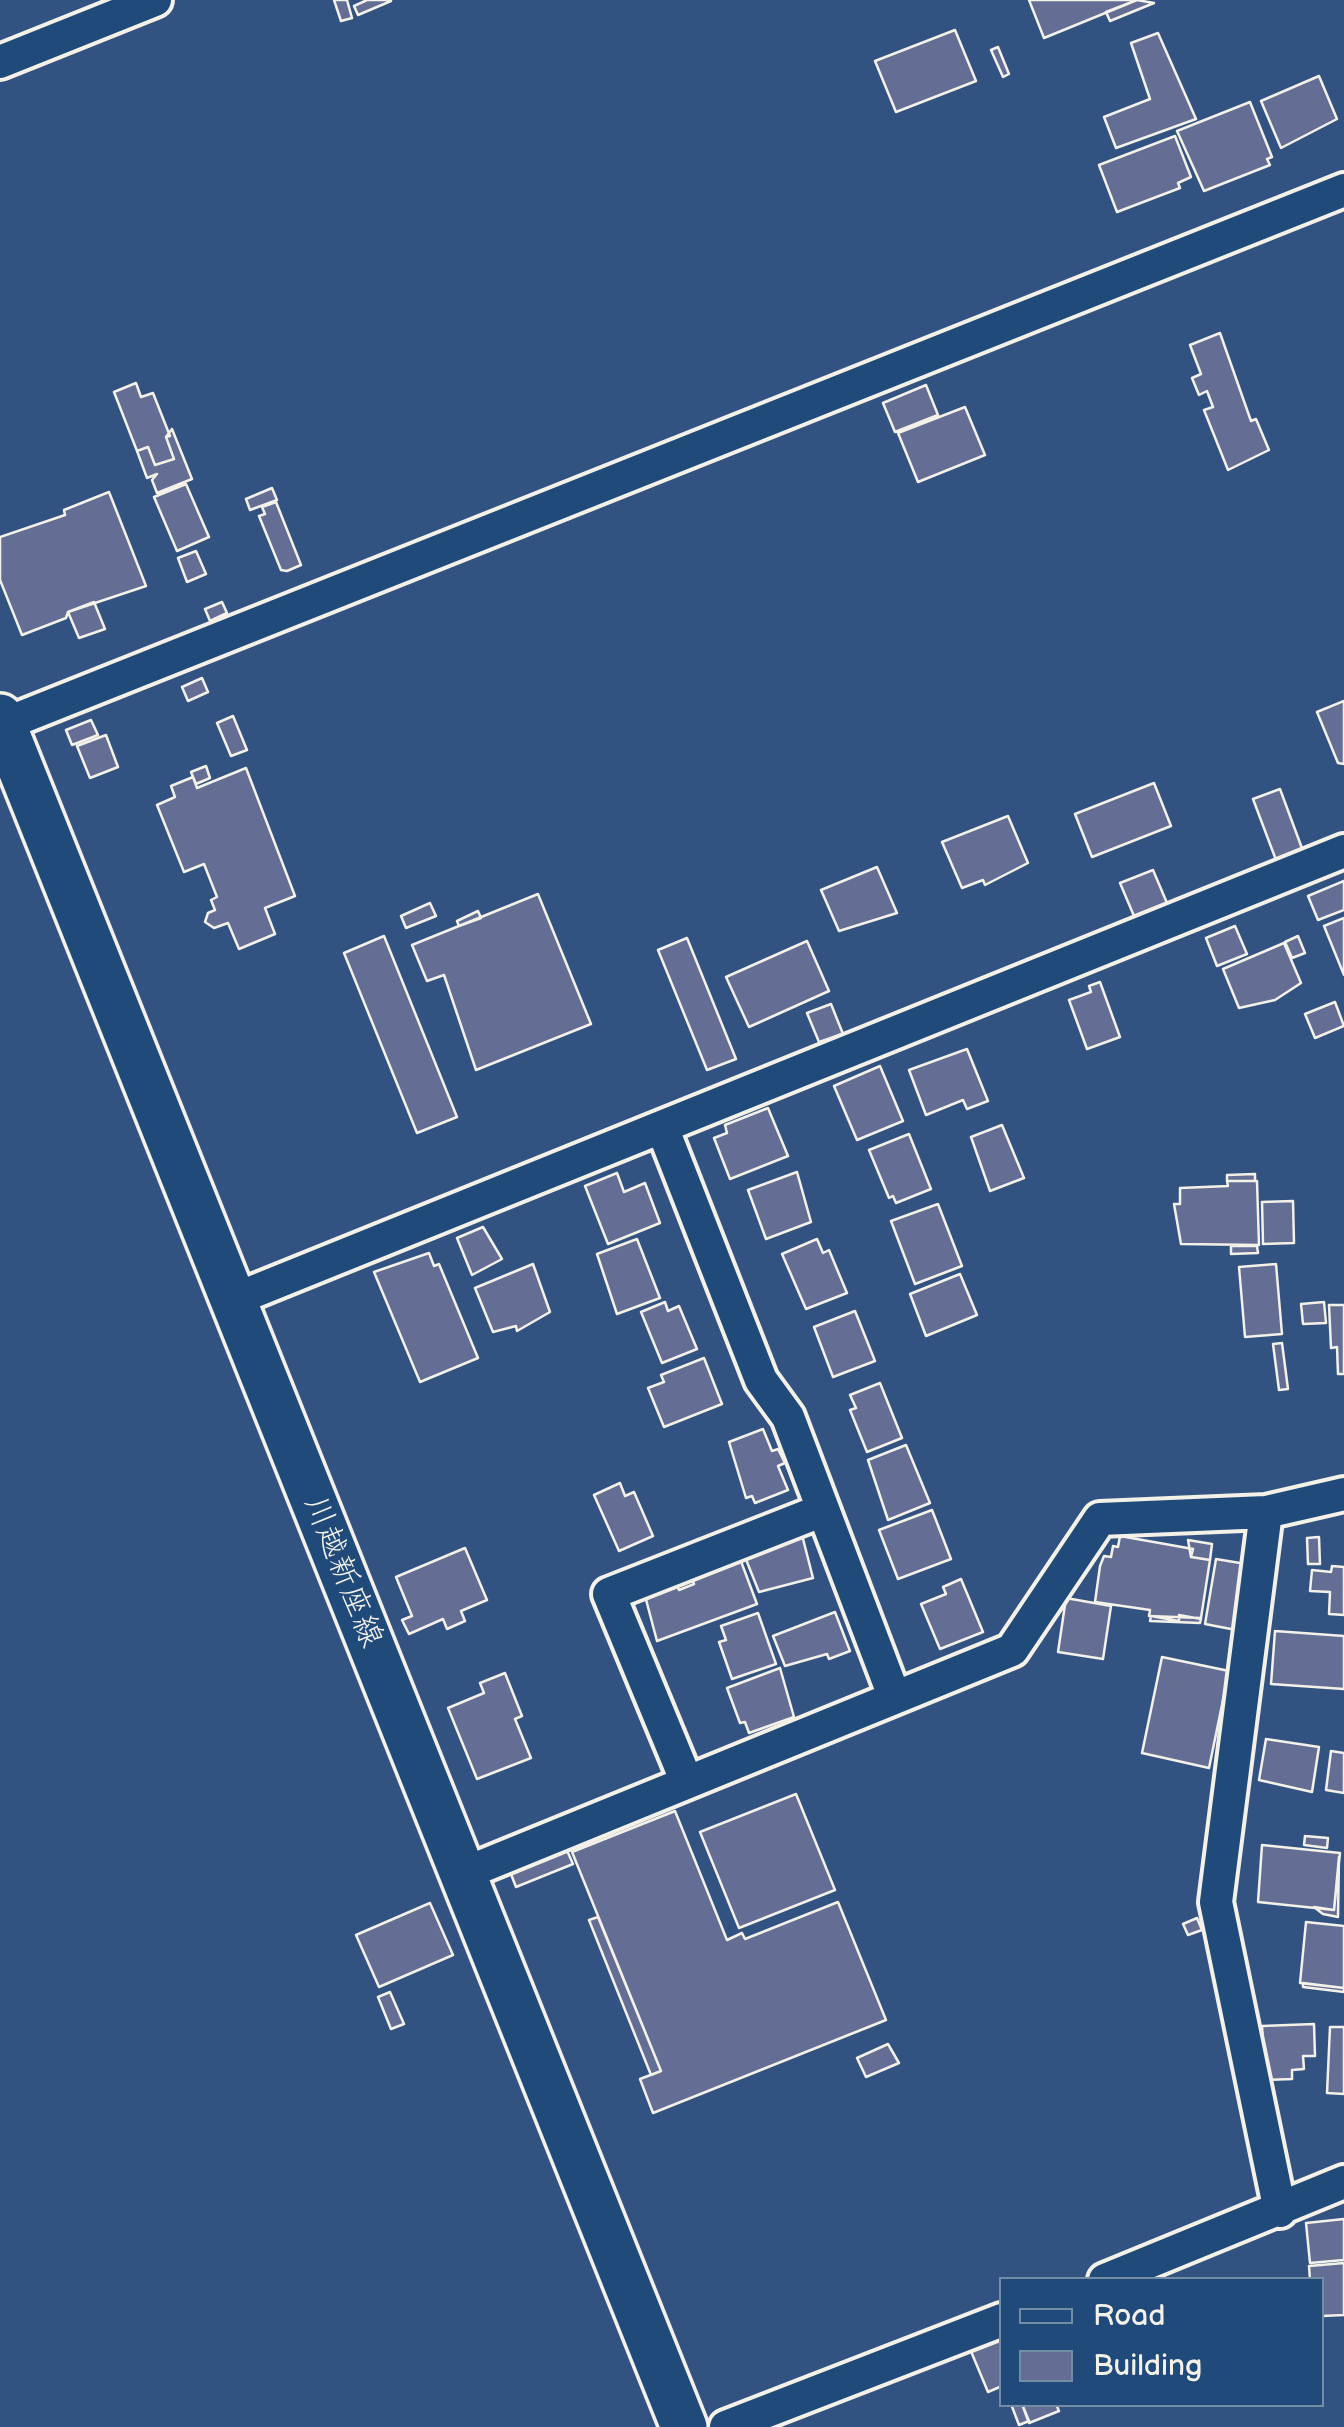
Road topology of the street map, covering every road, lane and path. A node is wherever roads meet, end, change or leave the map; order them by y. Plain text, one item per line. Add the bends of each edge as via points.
1 (154, 0) edge
2 (0, 62) edge
3 (1344, 190) edge
4 (1, 723) edge
5 (1344, 851) edge
6 (662, 1127) junction
7 (233, 1300) junction
8 (1344, 1494) edge
9 (823, 1510) junction
10 (1266, 1512) junction
11 (894, 1696) junction
12 (686, 1780) junction
13 (462, 1874) junction
14 (1344, 2182) edge
15 (1280, 2211) junction
16 (1113, 2277) edge
17 (999, 2321) edge
18 (684, 2427) edge
19 (726, 2427) edge

1 - 2 street
3 - 4 street
4 - 7 main road, 川越新座線
5 - 6 street
6 - 7 street
6 - 9 street via 760,1380 788,1417
7 - 13 main road, 川越新座線
8 - 10 street
9 - 11 street
9 - 12 street via 608,1594
10 - 11 street via 1100,1519 1012,1650
10 - 15 street via 1216,1902
11 - 12 street
12 - 13 street
13 - 18 main road, 川越新座線
14 - 15 street
15 - 16 street
17 - 19 street

